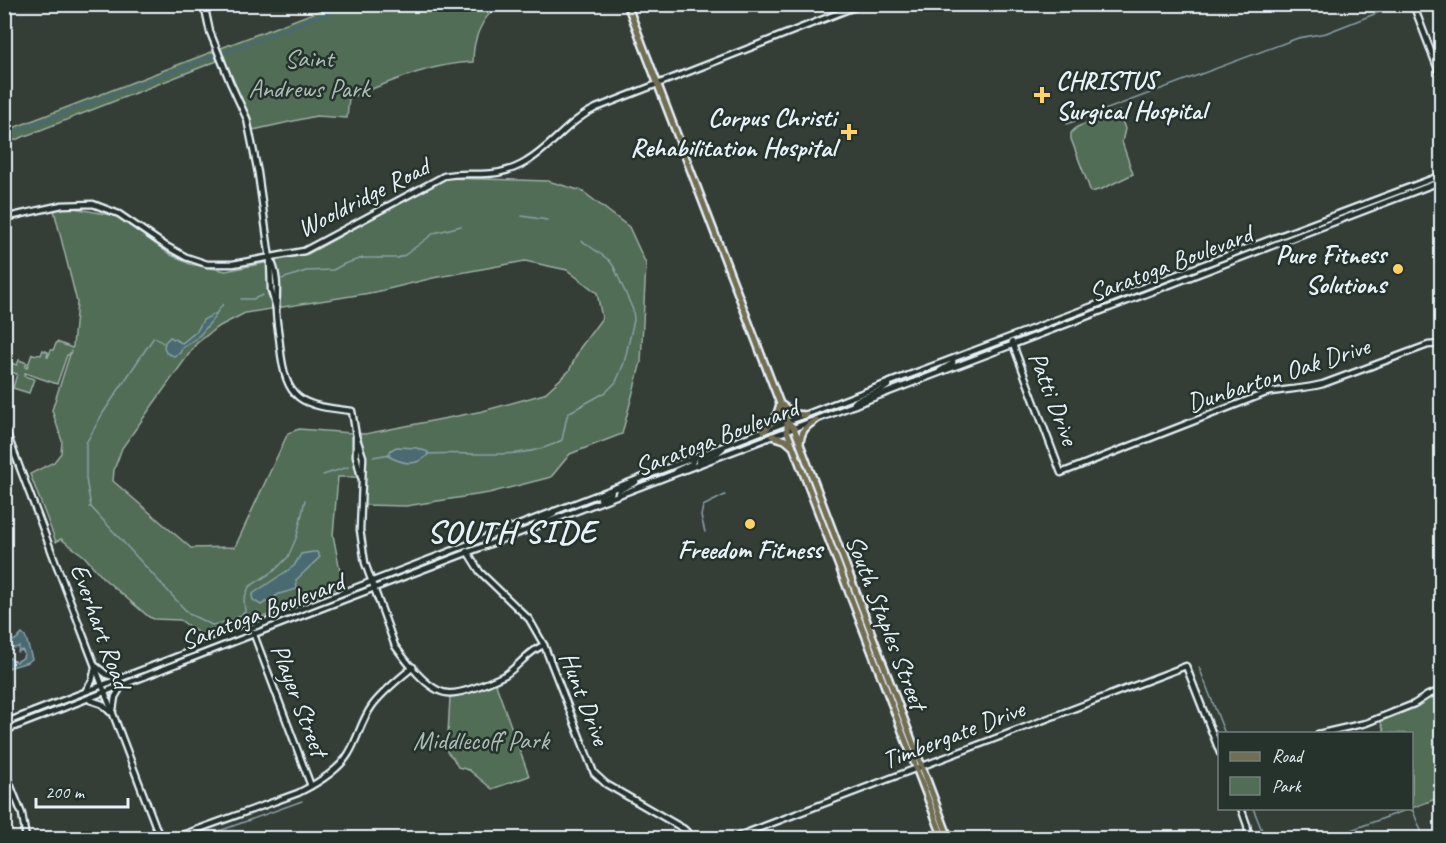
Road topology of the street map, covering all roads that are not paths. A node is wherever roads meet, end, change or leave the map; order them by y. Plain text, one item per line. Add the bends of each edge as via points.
1 (204, 4) edge
2 (627, 4) edge
3 (862, 4) edge
4 (1413, 4) edge
5 (1442, 80) edge
6 (658, 83) junction
7 (1442, 175) edge
8 (1442, 181) edge
9 (1363, 205) junction
10 (1348, 210) junction
11 (1354, 214) junction
12 (4, 218) edge
13 (1339, 220) junction
14 (1242, 253) junction
15 (270, 258) junction
16 (1141, 289) junction
17 (1123, 302) junction
18 (1010, 337) junction
19 (1013, 344) junction
20 (1442, 344) edge
21 (953, 359) junction
22 (935, 374) junction
23 (893, 381) junction
24 (780, 404) junction
25 (855, 405) junction
26 (806, 415) junction
27 (816, 420) junction
28 (787, 422) junction
29 (4, 426) edge
30 (794, 428) junction
31 (764, 431) junction
32 (787, 431) junction
33 (772, 436) junction
34 (800, 444) junction
35 (728, 445) junction
36 (12, 446) junction
37 (794, 447) junction
38 (4, 449) edge
39 (695, 457) junction
40 (698, 465) junction
41 (1061, 473) joint
42 (671, 475) junction
43 (640, 478) junction
44 (612, 489) junction
45 (618, 495) junction
46 (588, 507) junction
47 (554, 511) junction
48 (527, 530) junction
49 (828, 538) junction
50 (837, 544) junction
51 (465, 545) junction
52 (468, 552) junction
53 (370, 581) junction
54 (374, 589) junction
55 (862, 618) junction
56 (251, 627) junction
57 (254, 634) junction
58 (544, 645) junction
59 (95, 665) junction
60 (412, 667) junction
61 (120, 678) junction
62 (102, 685) junction
63 (123, 685) junction
64 (1442, 690) edge
65 (84, 692) junction
66 (105, 692) junction
67 (87, 699) junction
68 (115, 718) junction
69 (4, 723) edge
70 (4, 731) edge
71 (1327, 732) edge
72 (1218, 748) edge
73 (919, 768) junction
74 (4, 770) edge
75 (311, 786) junction
76 (1241, 810) edge
77 (26, 838) edge
78 (160, 838) edge
79 (174, 838) edge
80 (693, 838) edge
81 (733, 838) edge
82 (943, 838) edge
83 (949, 838) edge
84 (1249, 838) edge

1 - 15 main road via 210,32 247,119
2 - 6 main road, South Staples Street
3 - 6 main road, Wooldridge Road
4 - 5 main road
6 - 15 main road, Wooldridge Road via 583,114 525,163 492,173 444,176 317,245
6 - 24 main road, South Staples Street
7 - 9 main road, Saratoga Boulevard
8 - 11 main road, Saratoga Boulevard
9 - 10 main road, Saratoga Boulevard
9 - 11 main road
10 - 13 main road
10 - 14 main road, Saratoga Boulevard
11 - 13 main road, Saratoga Boulevard
12 - 15 main road, Wooldridge Road via 86,203 119,214 197,262 224,265
13 - 14 main road, Saratoga Boulevard
14 - 16 main road, Saratoga Boulevard
14 - 17 main road, Saratoga Boulevard
15 - 53 main road via 278,290 276,308 288,386 296,397 317,407 352,411 363,457 360,530
16 - 17 main road
16 - 18 main road, Saratoga Boulevard
17 - 19 main road, Saratoga Boulevard
18 - 19 main road, Patti Drive
18 - 21 main road, Saratoga Boulevard
19 - 22 main road, Saratoga Boulevard
19 - 41 main road, Patti Drive
20 - 41 main road, Dunbarton Oak Drive via 1418,348 1323,384 1266,393
21 - 22 main road via 953,363
21 - 23 main road, Saratoga Boulevard
22 - 25 main road, Saratoga Boulevard
23 - 25 main road via 857,400
23 - 26 main road, Saratoga Boulevard
24 - 26 main road via 795,414
24 - 28 main road, South Staples Street
24 - 31 main road via 775,420
25 - 27 main road, Saratoga Boulevard
26 - 28 main road, Saratoga Boulevard
27 - 30 main road, Saratoga Boulevard
27 - 34 main road via 801,433
28 - 30 main road, South Staples Street
28 - 31 main road, Saratoga Boulevard
28 - 32 main road, South Staples Street
29 - 36 main road, Everhart Road
30 - 32 main road, Saratoga Boulevard
30 - 34 main road, South Staples Street
31 - 35 main road, Saratoga Boulevard
32 - 33 main road, Saratoga Boulevard
32 - 37 main road, South Staples Street
33 - 37 main road
33 - 40 main road, Saratoga Boulevard
34 - 50 main road, South Staples Street
35 - 39 main road, Saratoga Boulevard
35 - 40 main road via 699,460
36 - 38 main road
36 - 59 main road, Everhart Road
37 - 49 main road, South Staples Street
39 - 42 main road via 691,464
39 - 43 main road, Saratoga Boulevard
40 - 42 main road, Saratoga Boulevard
42 - 45 main road, Saratoga Boulevard
43 - 44 main road, Saratoga Boulevard
43 - 45 main road via 619,490
44 - 46 main road via 611,494
44 - 47 main road, Saratoga Boulevard
45 - 46 main road, Saratoga Boulevard
46 - 48 main road, Saratoga Boulevard
47 - 48 main road via 551,517
47 - 51 main road, Saratoga Boulevard
48 - 52 main road, Saratoga Boulevard
49 - 50 main road
49 - 55 main road, South Staples Street
50 - 55 main road, South Staples Street
51 - 52 main road, Hunt Drive
51 - 53 main road, Saratoga Boulevard
52 - 54 main road, Saratoga Boulevard
52 - 58 main road, Hunt Drive via 480,572 529,619
53 - 54 main road
53 - 56 main road, Saratoga Boulevard
54 - 57 main road, Saratoga Boulevard
54 - 60 main road via 396,646
55 - 73 main road, South Staples Street
55 - 73 main road, South Staples Street
56 - 57 main road, Player Street
56 - 61 main road, Saratoga Boulevard
57 - 63 main road, Saratoga Boulevard
57 - 75 main road, Player Street
58 - 60 main road via 505,675 456,693 435,690
58 - 80 main road, Hunt Drive via 594,773
59 - 61 main road via 107,675
59 - 62 main road, Everhart Road
59 - 65 main road via 92,681
60 - 75 main road via 374,704 344,760
61 - 62 main road, Saratoga Boulevard
62 - 65 main road, Saratoga Boulevard
62 - 66 main road, Everhart Road
63 - 66 main road, Saratoga Boulevard
63 - 68 main road via 115,697
64 - 71 main road via 1366,723
65 - 69 main road, Saratoga Boulevard
66 - 67 main road, Saratoga Boulevard
66 - 68 main road, Everhart Road
67 - 68 main road via 102,704
67 - 70 main road, Saratoga Boulevard
68 - 78 main road, Everhart Road
72 - 73 main road, Timbergate Drive via 1186,666
73 - 81 main road, Timbergate Drive
73 - 82 main road, South Staples Street
73 - 83 main road, South Staples Street
74 - 77 main road via 22,814
75 - 79 main road
76 - 84 main road

